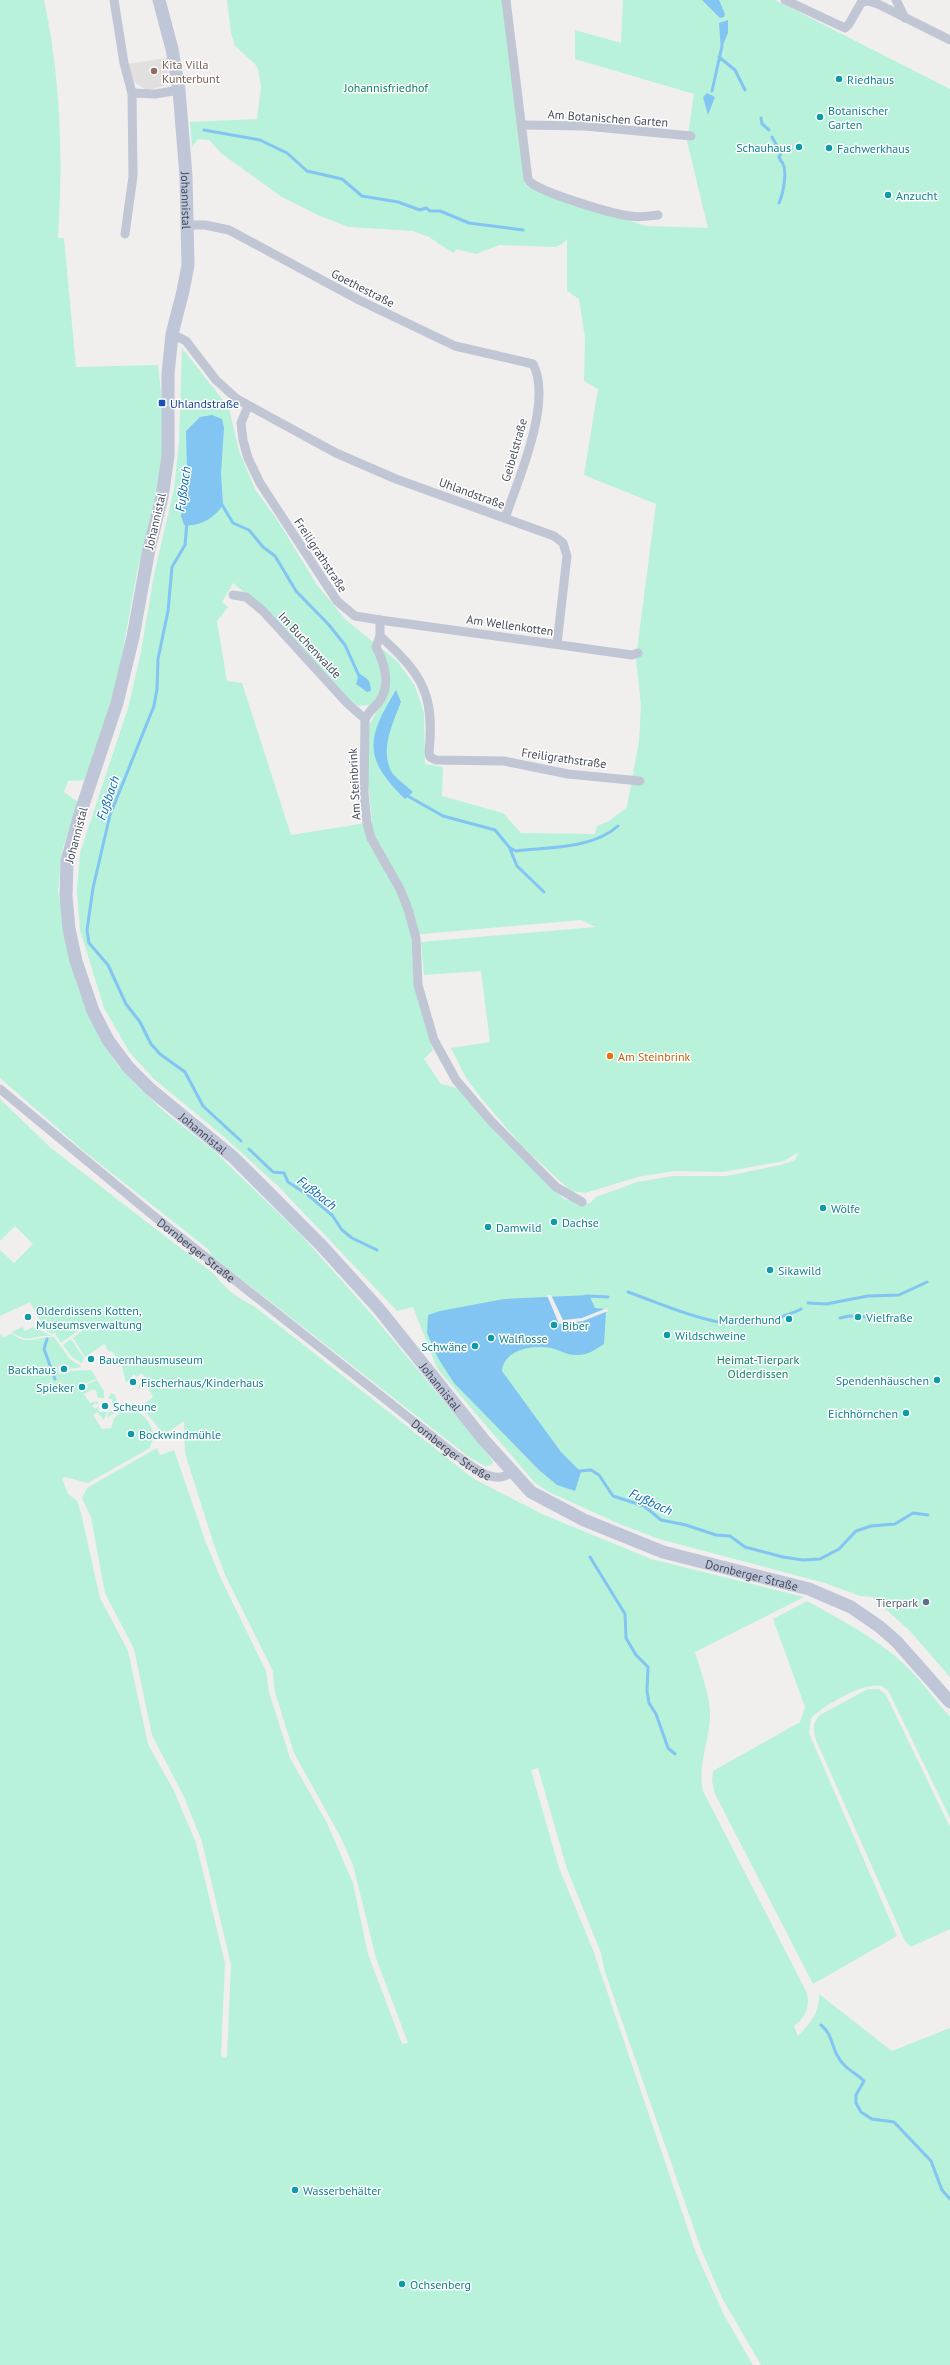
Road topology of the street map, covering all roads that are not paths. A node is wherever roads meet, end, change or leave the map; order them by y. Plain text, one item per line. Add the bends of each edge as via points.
1 (114, 0) edge
2 (159, 0) edge
3 (506, 0) edge
4 (785, 0) edge
5 (869, 0) edge
6 (896, 0) edge
7 (905, 18) junction
8 (950, 40) edge
9 (179, 90) junction
10 (132, 93) junction
11 (522, 125) junction
12 (691, 136) dead end
13 (658, 215) dead end
14 (187, 225) junction
15 (126, 234) dead end
16 (172, 334) junction
17 (533, 364) joint
18 (248, 406) junction
19 (505, 518) junction
20 (233, 595) dead end
21 (380, 620) junction
22 (380, 636) junction
23 (557, 644) junction
24 (638, 653) dead end
25 (365, 719) junction
26 (640, 781) dead end
27 (0, 1089) edge
28 (582, 1202) dead end
29 (511, 1472) junction
30 (950, 1702) edge

1 - 10 street via 124,63
2 - 9 main road, Johannistal via 172,49
3 - 11 street
4 - 5 street via 845,28 861,3
5 - 7 street
6 - 7 street
7 - 8 street
9 - 10 street via 155,94
9 - 14 main road, Johannistal
10 - 15 street via 132,176
11 - 12 street, Am Botanischen Garten via 585,126
11 - 13 street via 528,179 534,186 620,214 639,217
14 - 16 main road, Johannistal via 186,277
14 - 17 street, Goethestraße via 205,225 229,230 359,300 455,346
16 - 18 street, Uhlandstraße via 186,340 216,380
16 - 29 main road, Johannistal via 168,374 168,456 162,497 150,542 118,703 80,814 67,861 67,912 81,978 99,1024 128,1067 150,1089 238,1162 321,1245 379,1309
17 - 19 street, Geibelstraße via 539,386 536,419 532,441
18 - 19 street, Uhlandstraße via 365,466
18 - 21 street, Freiligrathstraße via 241,423 243,440 260,483 337,601 355,616
19 - 23 street, Uhlandstraße via 554,536 562,543 567,565
20 - 25 street, Im Buchenwalde via 246,597 263,611 347,703
21 - 22 street
21 - 23 street, Am Wellenkotten
22 - 25 street via 376,647 385,668 385,686 380,701 369,711
22 - 26 street, Freiligrathstraße via 417,674 427,696 431,719 429,752 433,759 504,762 568,774
23 - 24 street, Am Wellenkotten via 632,655
25 - 28 street, Am Steinbrink via 364,794 367,824 371,838 400,889 408,909 416,938 418,985 434,1040 456,1080 491,1121 556,1187
27 - 29 street, Dornberger Straße via 150,1213 457,1456 493,1478 504,1478
29 - 30 main road, Dornberger Straße via 531,1492 548,1503 644,1545 810,1589 851,1606 886,1632

